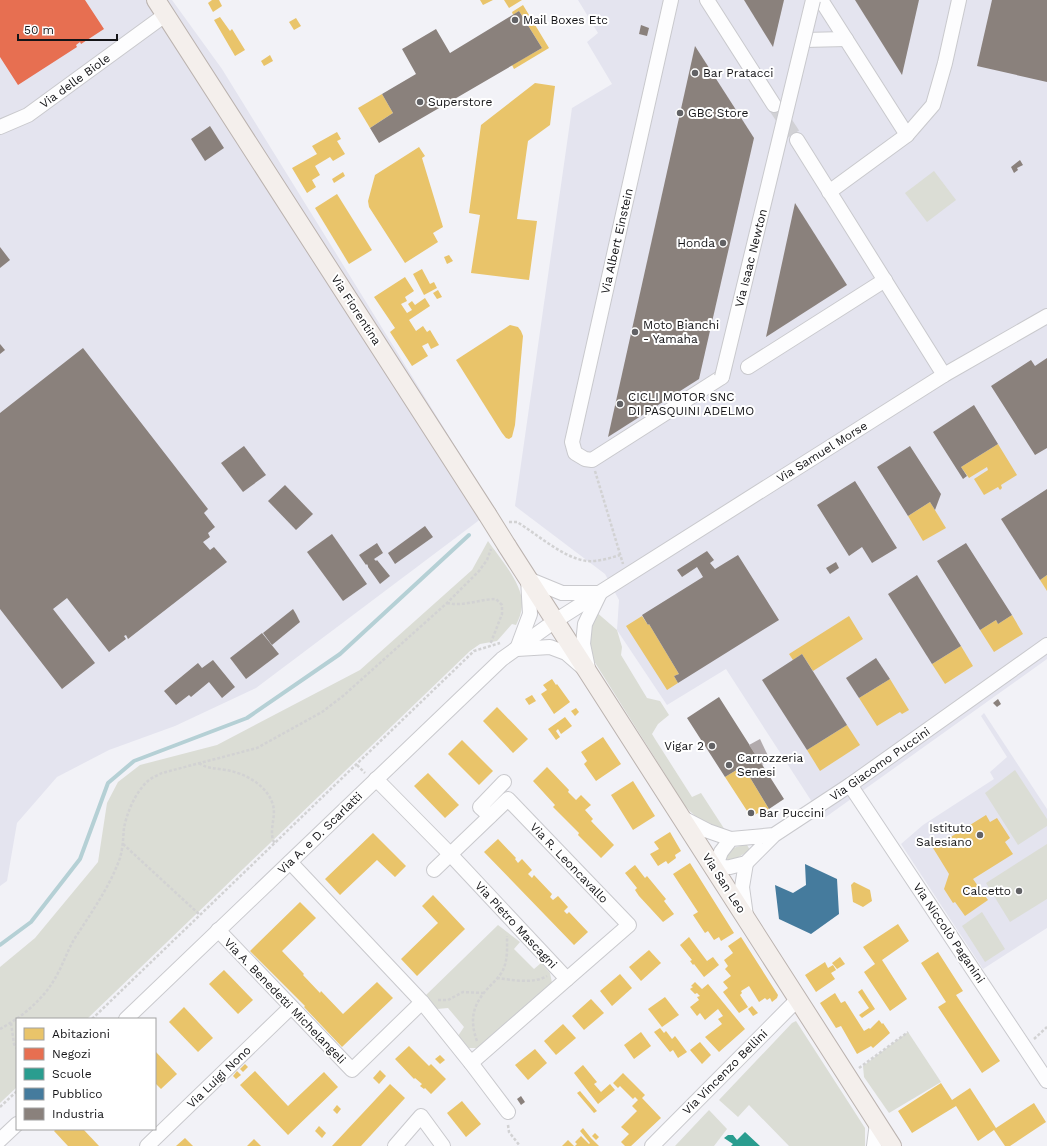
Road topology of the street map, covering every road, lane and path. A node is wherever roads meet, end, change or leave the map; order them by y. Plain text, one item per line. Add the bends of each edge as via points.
1 (671, 0) edge
2 (706, 0) edge
3 (813, 0) edge
4 (821, 0) edge
5 (959, 0) edge
6 (160, 7) edge
7 (846, 39) junction
8 (804, 40) junction
9 (774, 105) tunnel mouth
10 (0, 127) edge
11 (907, 135) junction
12 (796, 140) tunnel mouth
13 (829, 192) junction
14 (885, 280) junction
15 (1047, 316) edge
16 (748, 367) dead end
17 (944, 375) junction
18 (597, 457) junction
19 (507, 522) dead end
20 (499, 547) junction
21 (620, 555) junction
22 (626, 576) junction
23 (528, 579) junction
24 (600, 593) junction
25 (447, 603) junction
26 (555, 621) junction
27 (505, 639) dead end
28 (1047, 645) edge
29 (490, 646) junction
30 (517, 649) junction
31 (589, 673) junction
32 (199, 763) junction
33 (376, 779) junction
34 (504, 782) dead end
35 (850, 785) junction
36 (490, 816) junction
37 (681, 817) junction
38 (774, 835) junction
39 (731, 839) junction
40 (123, 844) junction
41 (275, 844) junction
42 (450, 854) junction
43 (290, 862) junction
44 (746, 863) junction
45 (714, 868) junction
46 (434, 870) dead end
47 (200, 915) junction
48 (509, 917) junction
49 (746, 918) junction
50 (218, 930) junction
51 (556, 968) junction
52 (497, 978) junction
53 (567, 979) junction
54 (483, 993) junction
55 (798, 999) junction
56 (422, 1002) junction
57 (291, 1007) junction
58 (17, 1018) edge
59 (93, 1018) edge
60 (127, 1018) edge
61 (16, 1019) edge
62 (11, 1023) junction
63 (1047, 1027) edge
64 (0, 1029) edge
65 (908, 1032) dead end
66 (16, 1047) edge
67 (1025, 1047) junction
68 (483, 1053) junction
69 (471, 1063) junction
70 (847, 1076) junction
71 (1047, 1081) edge
72 (16, 1092) edge
73 (0, 1107) edge
74 (508, 1112) joint
75 (877, 1123) junction
76 (16, 1125) edge
77 (0, 1140) edge
78 (148, 1146) edge
79 (395, 1146) edge
80 (443, 1146) edge
81 (520, 1146) edge
82 (652, 1146) edge
83 (874, 1146) edge
84 (892, 1146) edge

1 - 18 street, Via Albert Einstein via 572,442 575,453 585,459
2 - 9 street
3 - 8 street, Via Isaac Newton, bridge
4 - 7 street
5 - 11 street via 945,63 932,105
6 - 10 street, Via delle Biole via 28,115
6 - 20 main road, Via Fiorentina, bridge via 487,514
7 - 8 street
7 - 11 street
8 - 18 street, Via Isaac Newton, bridge via 722,377
11 - 13 street
12 - 13 street
13 - 14 street
14 - 16 street
14 - 17 street
15 - 17 street, Via Samuel Morse
17 - 22 street, Via Samuel Morse
18 - 21 path
19 - 21 path via 517,522 575,558 588,561
20 - 23 main road, Via Fiorentina
20 - 25 path
21 - 22 path
22 - 24 street, Via Samuel Morse
23 - 24 street via 562,593
23 - 26 main road, Via Fiorentina
23 - 30 street via 530,614
24 - 26 street, Via Samuel Morse
24 - 31 street, Via Samuel Morse via 584,624 583,644
25 - 29 path via 454,605 496,599 502,605 502,614
25 - 32 path via 344,696 322,712 257,748
26 - 30 street, Via A. e D. Scarlatti
26 - 31 main road, Via San Leo
27 - 29 path
28 - 35 street, Via Giacomo Puccini
29 - 41 path via 474,651
30 - 31 street via 550,647 566,654
30 - 33 street, Via A. e D. Scarlatti via 502,659
31 - 37 main road, Via San Leo
32 - 40 path via 162,773 149,780 137,794 128,812
32 - 41 path via 205,768 242,774 266,791 273,803 272,838
33 - 42 street, Via Pietro Mascagni
33 - 43 street, Via A. e D. Scarlatti
34 - 36 street via 480,807
35 - 38 street, Via Giacomo Puccini
35 - 67 street, Via Niccolò Paganini
36 - 42 street, Via R. Leoncavallo
36 - 53 street, Via R. Leoncavallo via 508,799 629,925
37 - 39 street via 708,832
37 - 45 main road, Via San Leo
38 - 39 street, Via Giacomo Puccini
38 - 44 street
39 - 45 street via 721,852
40 - 47 path
40 - 58 path via 114,873 88,920 76,936 58,974 44,994
41 - 47 path
42 - 46 street, Via R. Leoncavallo
42 - 48 street, Via Pietro Mascagni
43 - 50 street, Via A. e D. Scarlatti
43 - 56 street
44 - 45 street
44 - 49 street via 742,887
45 - 49 main road, Via San Leo
47 - 59 path
48 - 51 street, Via Pietro Mascagni
48 - 52 path via 507,956 503,971
49 - 55 main road, Via San Leo
50 - 57 street, Via A. Benedetti Michelangeli
50 - 60 street, Via A. e D. Scarlatti
51 - 52 path via 541,980 515,981
51 - 53 street, Via Pietro Mascagni
52 - 54 path
53 - 68 street, Via Pietro Mascagni
54 - 56 path via 463,992 448,1000 425,996
54 - 68 path via 474,1008 472,1022
55 - 70 main road, Via San Leo
55 - 82 street, Via Vincenzo Bellini
56 - 57 street, Via A. Benedetti Michelangeli via 352,1070
56 - 69 street
57 - 78 street, Via Luigi Nono
61 - 62 path
62 - 64 path
62 - 66 path
63 - 67 path
65 - 70 path
67 - 71 street, Via Niccolò Paganini
68 - 69 street, Via Pietro Mascagni
69 - 74 street
70 - 75 main road, Via San Leo
72 - 73 path
74 - 81 path via 509,1132
75 - 83 street
75 - 84 main road, Via San Leo
76 - 77 street
79 - 80 street via 421,1116

